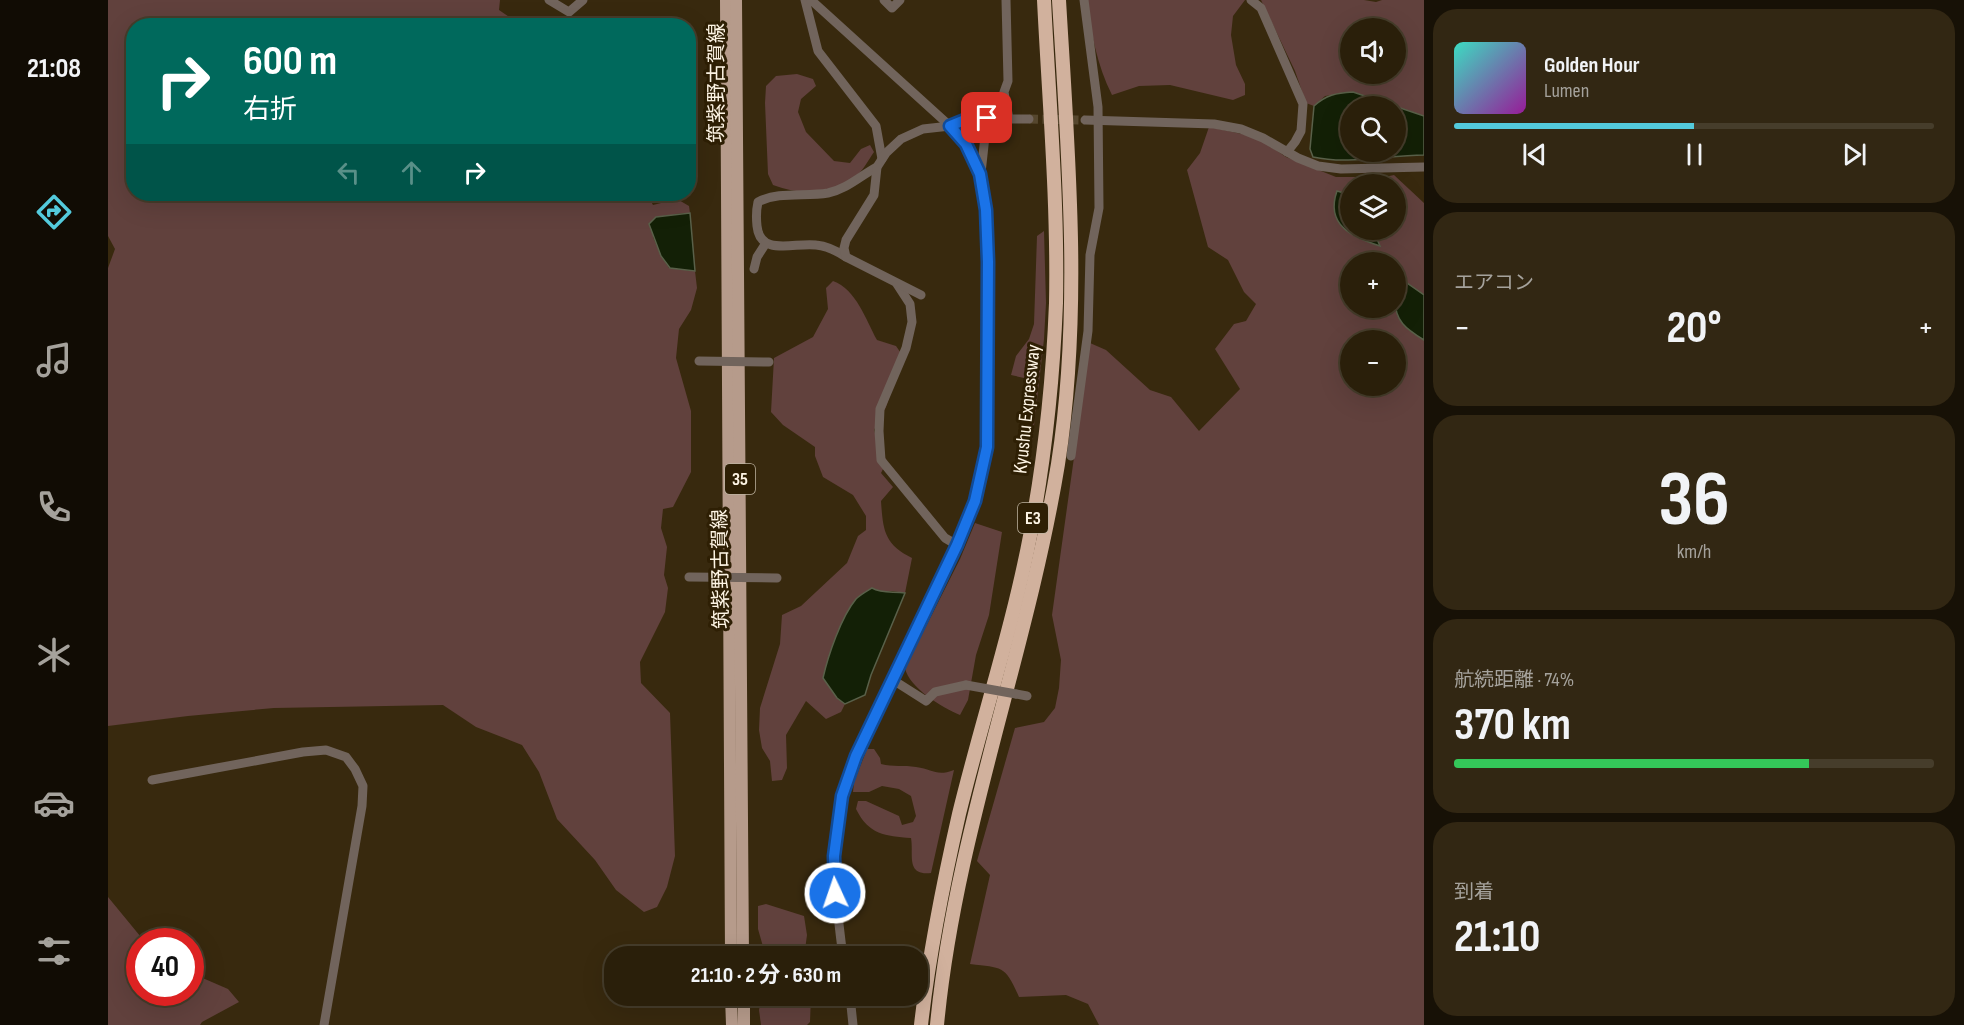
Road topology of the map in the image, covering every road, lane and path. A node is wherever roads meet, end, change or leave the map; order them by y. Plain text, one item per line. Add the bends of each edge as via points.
1 (549, 0) edge
2 (583, 0) edge
3 (726, 0) edge
4 (736, 0) edge
5 (805, 0) edge
6 (812, 0) edge
7 (884, 0) edge
8 (900, 0) edge
9 (1006, 0) edge
10 (1044, 0) edge
11 (1059, 0) edge
12 (1084, 0) edge
13 (1251, 0) edge
14 (987, 118) junction
15 (1009, 119) junction
16 (1029, 119) tunnel mouth
17 (1085, 120) tunnel mouth
18 (1097, 121) junction
19 (950, 126) junction
20 (1287, 152) junction
21 (880, 163) junction
22 (1424, 167) edge
23 (980, 174) junction
24 (766, 243) junction
25 (846, 257) junction
26 (754, 269) dead end
27 (896, 282) junction
28 (921, 295) dead end
29 (699, 361) dead end
30 (768, 362) dead end
31 (1071, 456) dead end
32 (957, 545) junction
33 (689, 577) dead end
34 (777, 578) dead end
35 (893, 680) junction
36 (1027, 696) dead end
37 (152, 780) dead end
38 (731, 946) edge
39 (743, 946) edge
40 (842, 946) edge
41 (731, 1006) edge
42 (744, 1006) edge
43 (851, 1006) edge
44 (324, 1025) edge
45 (732, 1025) edge
46 (744, 1025) edge
47 (853, 1025) edge
48 (921, 1025) edge
49 (937, 1025) edge

1 - 2 street via 569,12
3 - 38 main road, 筑紫野古賀線 / 35
4 - 39 main road, 筑紫野古賀線 / 35
5 - 21 street via 818,51 876,126
6 - 19 street
7 - 8 street via 892,8
9 - 15 street via 1008,81 1004,92
10 - 48 highway, Kyushu Expressway / E3 via 1056,234 1052,382 1031,532 959,815 934,932
11 - 49 highway, Kyushu Expressway / E3 via 1071,278 1070,338 1058,461 1025,624 967,852 945,961
12 - 18 street
13 - 20 street via 1261,8 1303,104 1301,131
14 - 15 street
14 - 19 street via 967,119
14 - 23 street
15 - 16 street
17 - 18 street
18 - 20 street via 1214,124 1241,129
18 - 31 street via 1099,208 1090,255 1088,331
19 - 21 street via 923,129 901,138
19 - 23 street via 966,144
20 - 22 street via 1318,166 1341,169
21 - 24 street via 849,186 810,196 775,196 758,202 758,233
21 - 25 street via 874,195 846,240
23 - 32 street via 988,262 987,447 975,501
24 - 25 street via 815,244
24 - 26 street
25 - 27 street
27 - 28 street
27 - 32 street via 910,304 912,322 906,348 880,408 881,460 945,538
29 - 30 street, bridge
32 - 35 street
33 - 34 street, bridge
35 - 36 street, bridge via 926,701 935,692 966,685
35 - 40 street via 856,756 840,806 833,876
37 - 44 street via 326,750 346,757 355,769 363,786 362,806
41 - 45 main road
42 - 46 main road
43 - 47 street

